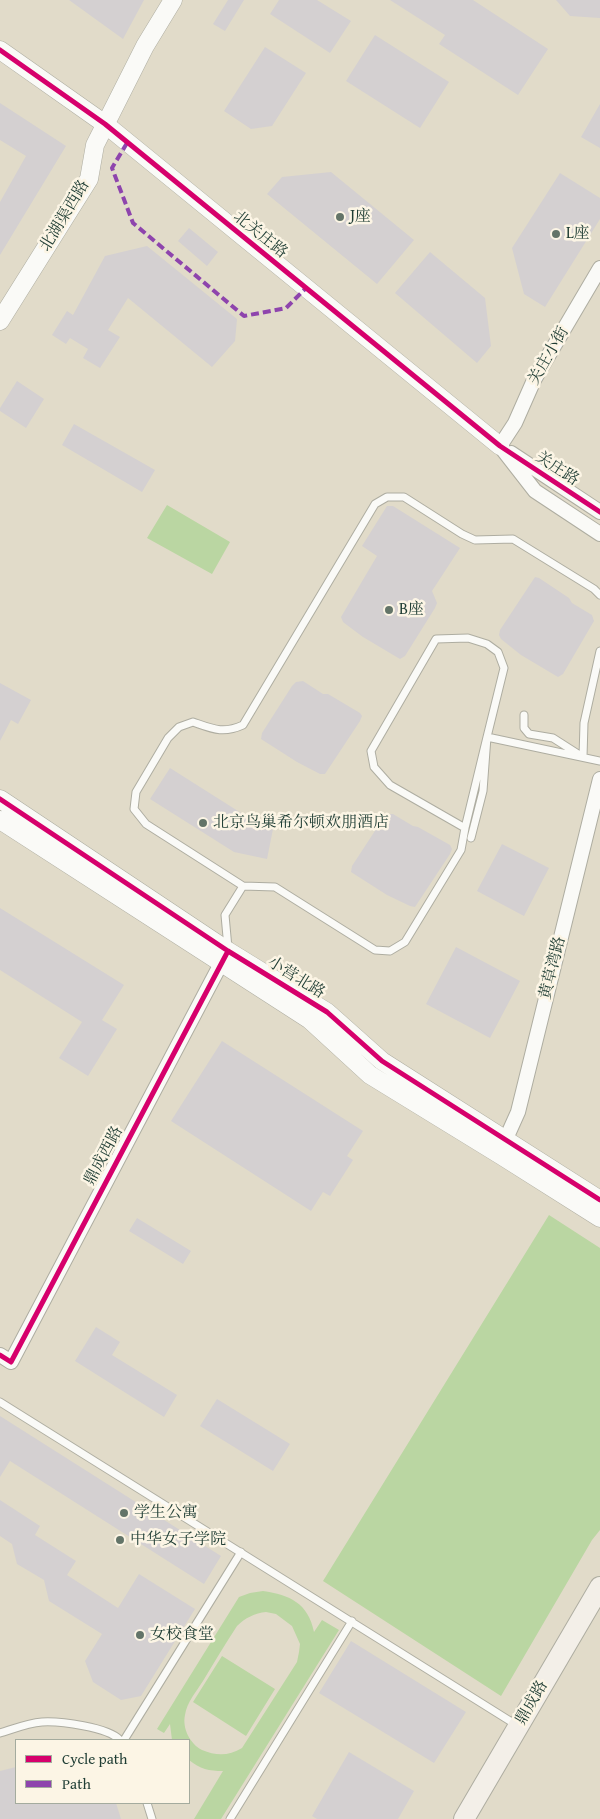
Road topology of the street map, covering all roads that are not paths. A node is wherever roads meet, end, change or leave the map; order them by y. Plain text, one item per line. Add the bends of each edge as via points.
1 (173, 0) edge
2 (0, 50) edge
3 (105, 124) junction
4 (600, 268) edge
5 (0, 321) edge
6 (500, 446) junction
7 (600, 512) edge
8 (600, 534) edge
9 (600, 595) edge
10 (600, 651) edge
11 (524, 715) dead end
12 (487, 737) junction
13 (583, 757) junction
14 (600, 761) edge
15 (600, 779) edge
16 (0, 799) edge
17 (0, 820) edge
18 (465, 828) junction
19 (471, 838) dead end
20 (243, 886) junction
21 (225, 957) junction
22 (504, 1148) junction
23 (600, 1200) edge
24 (600, 1218) edge
25 (5, 1358) edge
26 (0, 1402) edge
27 (241, 1552) junction
28 (600, 1587) edge
29 (600, 1610) edge
30 (352, 1621) junction
31 (518, 1726) junction
32 (0, 1733) edge
33 (119, 1739) edge
34 (125, 1739) edge
35 (147, 1804) edge
36 (152, 1819) edge
37 (230, 1819) edge
38 (464, 1819) edge
39 (475, 1819) edge

1 - 3 street, 北湖渠西路
2 - 3 street, 北关庄路
3 - 5 street, 北湖渠西路 via 95,145 89,178
3 - 6 street, 北关庄路
4 - 6 street, 关庄小街 via 534,380 515,423
6 - 7 street, 关庄路
6 - 8 street, 关庄路 via 534,491
9 - 20 lane via 513,540 475,540 404,497 387,497 375,504 243,725 231,731 193,722 179,727 168,738 136,792 134,808 146,824
10 - 13 lane via 584,723
11 - 13 lane via 524,728 530,734 553,738
12 - 13 lane
12 - 18 lane
12 - 18 lane via 504,668 498,652 487,644 468,638 436,639 371,751 374,767 390,785
12 - 19 lane via 482,791
13 - 14 lane
15 - 22 street, 黄草湾路 via 518,1112
16 - 21 street, 小营北路
17 - 21 street, 小营北路
18 - 20 lane via 461,850 405,942 390,950 374,950 275,887
20 - 21 lane via 225,915
21 - 22 street, 小营北路 via 310,1020 370,1075
21 - 25 street, 鼎成西路
22 - 23 street, 小营北路
22 - 24 street, 小营北路
26 - 27 lane
27 - 30 lane
27 - 34 lane
28 - 31 main road, 鼎成路
29 - 39 main road, 鼎成路
30 - 31 lane
30 - 37 lane
31 - 38 main road, 鼎成路
32 - 33 lane via 42,1722 94,1727
35 - 36 lane

